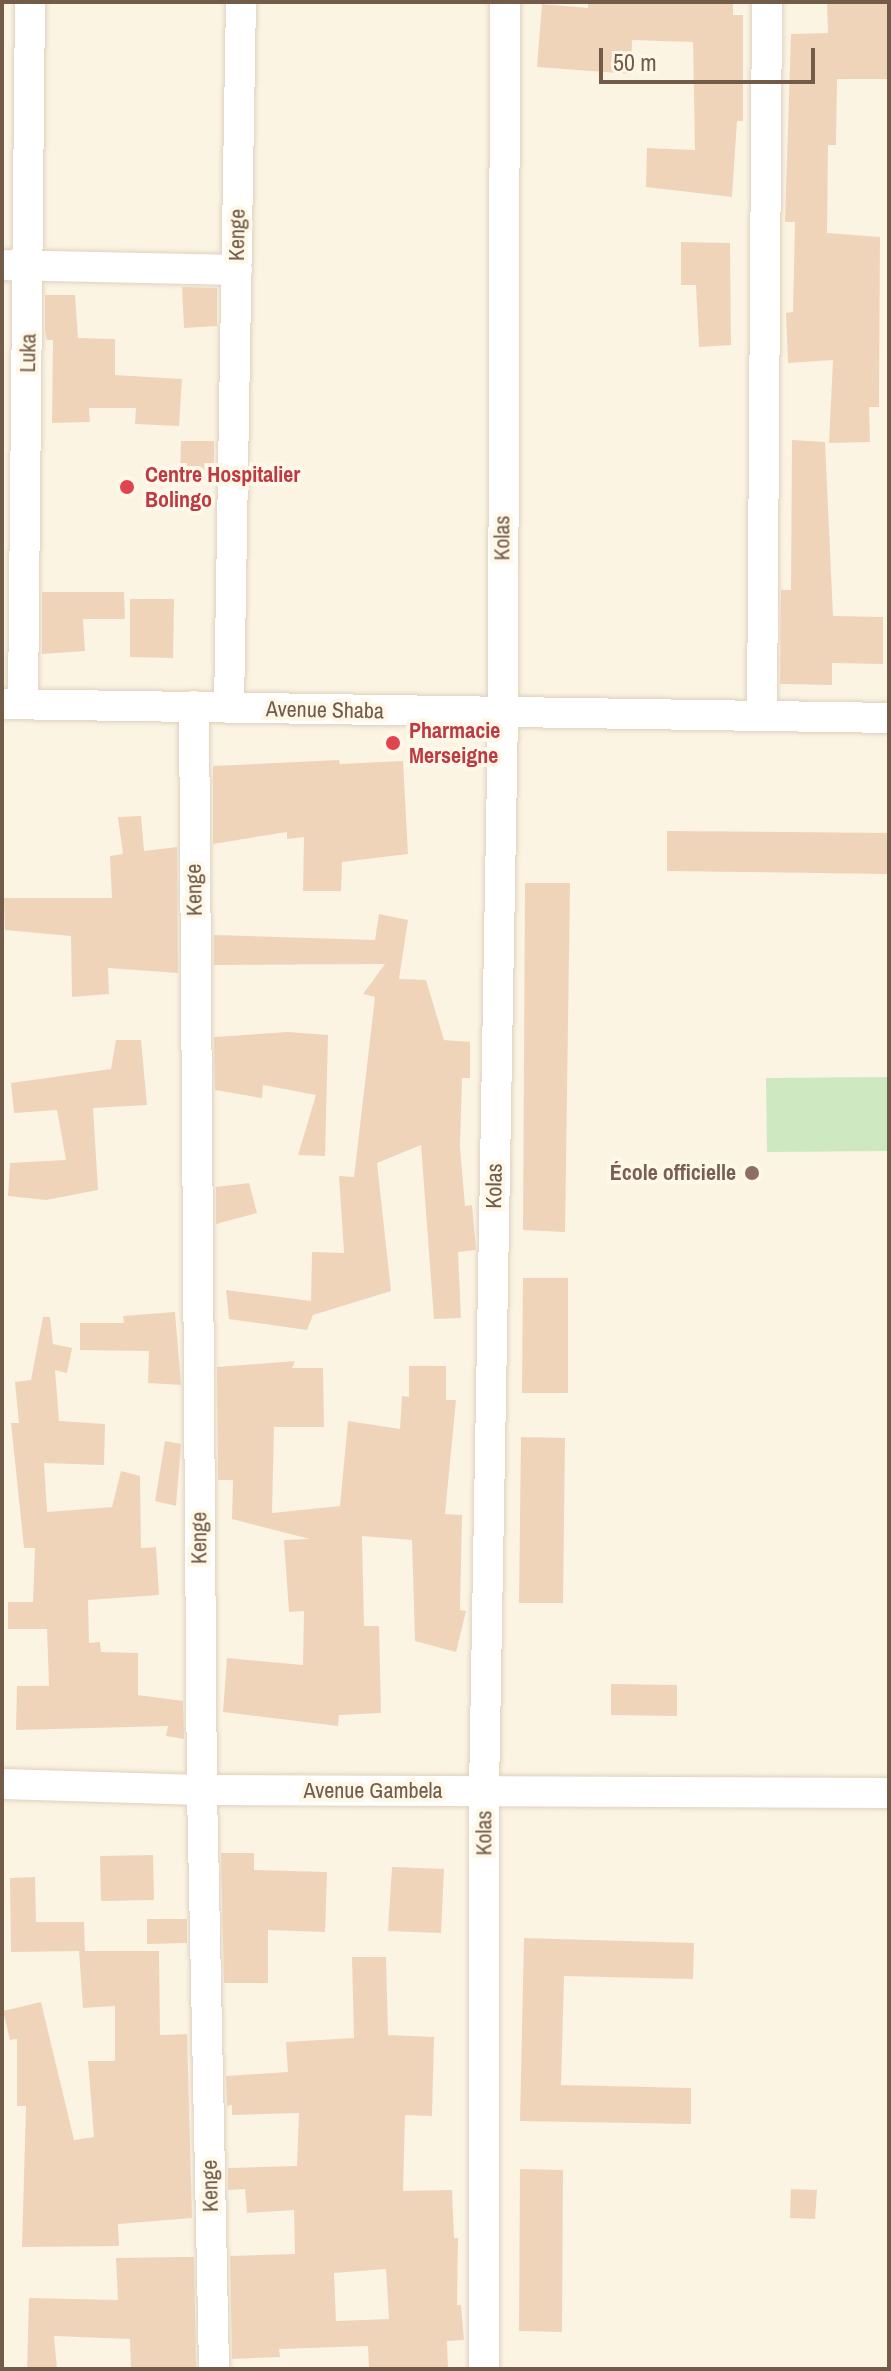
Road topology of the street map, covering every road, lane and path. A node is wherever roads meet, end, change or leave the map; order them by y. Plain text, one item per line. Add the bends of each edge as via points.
1 (30, 2) edge
2 (241, 2) edge
3 (505, 2) edge
4 (767, 2) edge
5 (16, 265) edge
6 (237, 270) junction
7 (12, 704) edge
8 (194, 706) junction
9 (229, 708) junction
10 (503, 713) junction
11 (762, 716) junction
12 (889, 718) edge
13 (2, 1784) edge
14 (202, 1790) junction
15 (484, 1792) junction
16 (889, 1793) edge
17 (214, 2369) edge
18 (484, 2369) edge

1 - 5 street, Luka
2 - 6 street, Kenge
3 - 10 street, Kolas
4 - 11 street
5 - 6 street
5 - 7 street, Luka
6 - 9 street, Kenge
7 - 8 street, Avenue Shaba
8 - 9 street, Avenue Shaba
8 - 14 street, Kenge
9 - 10 street, Avenue Shaba
10 - 11 street, Avenue Shaba
10 - 15 street, Kolas
11 - 12 street, Avenue Shaba
13 - 14 street, Avenue Gambela
14 - 15 street, Avenue Gambela
14 - 17 street, Kenge
15 - 16 street, Avenue Gambela
15 - 18 street, Kolas

